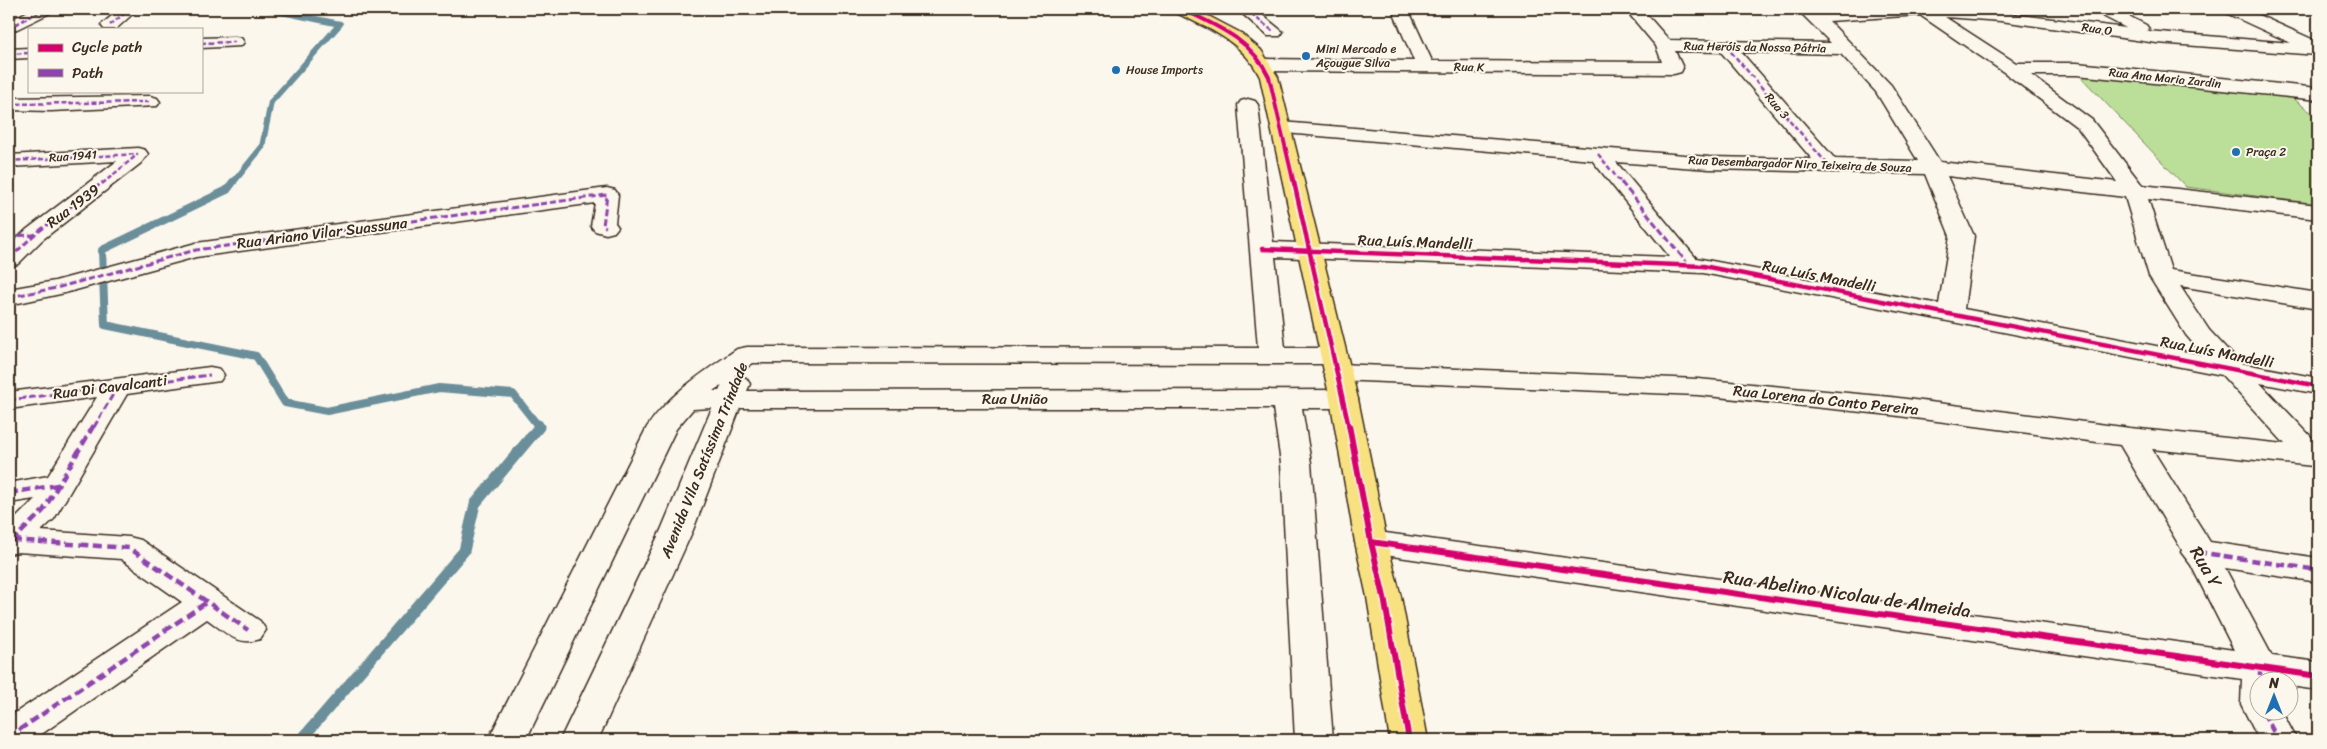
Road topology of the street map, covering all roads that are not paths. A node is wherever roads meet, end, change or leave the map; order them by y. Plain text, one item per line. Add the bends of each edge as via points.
1 (44, 9) edge
2 (130, 9) edge
3 (1182, 9) edge
4 (1245, 9) edge
5 (1400, 9) edge
6 (1633, 9) edge
7 (2102, 9) edge
8 (2232, 9) edge
9 (1923, 10) junction
10 (1810, 13) edge
11 (110, 25) dead end
12 (9, 28) edge
13 (1274, 32) dead end
14 (2157, 38) junction
15 (235, 42) dead end
16 (202, 43) edge
17 (1664, 45) junction
18 (1726, 46) junction
19 (1847, 49) junction
20 (2318, 50) edge
21 (28, 53) edge
22 (9, 54) edge
23 (1265, 65) junction
24 (1425, 66) junction
25 (2012, 69) junction
26 (2297, 92) junction
27 (2318, 94) edge
28 (150, 102) dead end
29 (9, 104) edge
30 (1248, 104) dead end
31 (2318, 107) edge
32 (1282, 128) junction
33 (138, 154) joint
34 (1598, 154) junction
35 (9, 160) edge
36 (1829, 166) junction
37 (1933, 168) junction
38 (2134, 190) junction
39 (2318, 212) edge
40 (606, 228) dead end
41 (34, 235) junction
42 (9, 236) edge
43 (1262, 249) junction
44 (1308, 250) junction
45 (9, 259) edge
46 (1688, 264) junction
47 (2161, 276) junction
48 (9, 297) edge
49 (2318, 301) edge
50 (1950, 314) junction
51 (748, 355) junction
52 (1265, 356) junction
53 (1335, 364) junction
54 (2229, 367) junction
55 (210, 374) dead end
56 (118, 386) junction
57 (2318, 386) edge
58 (730, 399) junction
59 (1273, 399) junction
60 (1344, 399) junction
61 (9, 400) edge
62 (687, 400) junction
63 (2130, 437) junction
64 (58, 485) junction
65 (9, 493) edge
66 (11, 542) edge
67 (1371, 542) junction
68 (2197, 552) junction
69 (2318, 570) edge
70 (207, 602) junction
71 (248, 630) dead end
72 (2260, 666) junction
73 (2260, 672) edge
74 (2318, 676) edge
75 (2268, 722) edge
76 (9, 739) edge
77 (507, 740) edge
78 (579, 740) edge
79 (1314, 740) edge
80 (1409, 740) edge
81 (2278, 740) edge

1 - 12 street
2 - 11 street
3 - 23 main road via 1236,37
4 - 13 street
5 - 24 street
6 - 17 street
7 - 14 street
8 - 20 street
9 - 10 street, Rua O
9 - 14 street, Rua O via 2001,16
9 - 25 street
10 - 19 street
14 - 20 street, Rua O
15 - 16 street
17 - 18 street, Rua Heróis da Nossa Pátria
17 - 24 street, Rua K via 1674,68
18 - 19 street, Rua Heróis da Nossa Pátria
18 - 36 street, Rua 3
19 - 37 street via 1884,89
21 - 22 street
23 - 24 street, Rua K
23 - 32 main road
25 - 26 street, Rua Ana Maria Zardin via 2077,69
25 - 38 street via 2085,124
26 - 27 street, Rua Ana Maria Zardin
26 - 31 street
28 - 29 street
30 - 43 street
32 - 34 street, Rua Desembargador Niro Teixeira de Souza
32 - 44 main road
33 - 35 street, Rua 1941
33 - 41 street, Rua 1939
34 - 36 street, Rua Desembargador Niro Teixeira de Souza via 1708,163
34 - 46 street
36 - 37 street, Rua Desembargador Niro Teixeira de Souza
37 - 38 street, Rua Desembargador Niro Teixeira de Souza
37 - 50 street via 1962,236
38 - 39 street, Rua Desembargador Niro Teixeira de Souza
38 - 47 street
40 - 48 street, Rua Ariano Vilar Suassuna via 603,226 607,195 196,250
41 - 42 street
41 - 45 street, Rua 1939
43 - 44 street, Rua Luís Mandelli
43 - 52 street
44 - 46 street, Rua Luís Mandelli
44 - 53 main road
46 - 50 street, Rua Luís Mandelli
47 - 49 street
47 - 54 street via 2199,335
50 - 54 street, Rua Luís Mandelli
51 - 52 street
51 - 58 street, Avenida Vila Satíssima Trindade
51 - 62 street, Avenida Vila Satíssima Trindade
52 - 53 street
52 - 59 street
53 - 60 main road
53 - 63 street, Rua Lorena do Canto Pereira via 1698,387 1891,406
54 - 57 street, Rua Luís Mandelli
54 - 63 street, Rua Lorena do Canto Pereira via 2313,456
55 - 56 street, Rua Di Cavalcanti
56 - 61 street, Rua Di Cavalcanti
56 - 64 street
58 - 59 street, Rua União
58 - 62 street, Rua União
58 - 78 street, Avenida Vila Satíssima Trindade via 677,530
59 - 60 street, Rua União
59 - 79 street via 1296,463
60 - 67 main road
62 - 77 street, Avenida Vila Satíssima Trindade via 662,427
63 - 68 street, Rua Y
64 - 65 street
64 - 66 street via 43,511
66 - 70 street via 129,548
67 - 72 street, Rua Abelino Nicolau de Almeida
67 - 80 main road via 1384,596
68 - 69 street
68 - 72 street, Rua Y
70 - 71 street
70 - 76 street
72 - 73 street, Rua Y
72 - 74 street, Rua Abelino Nicolau de Almeida
75 - 81 street

